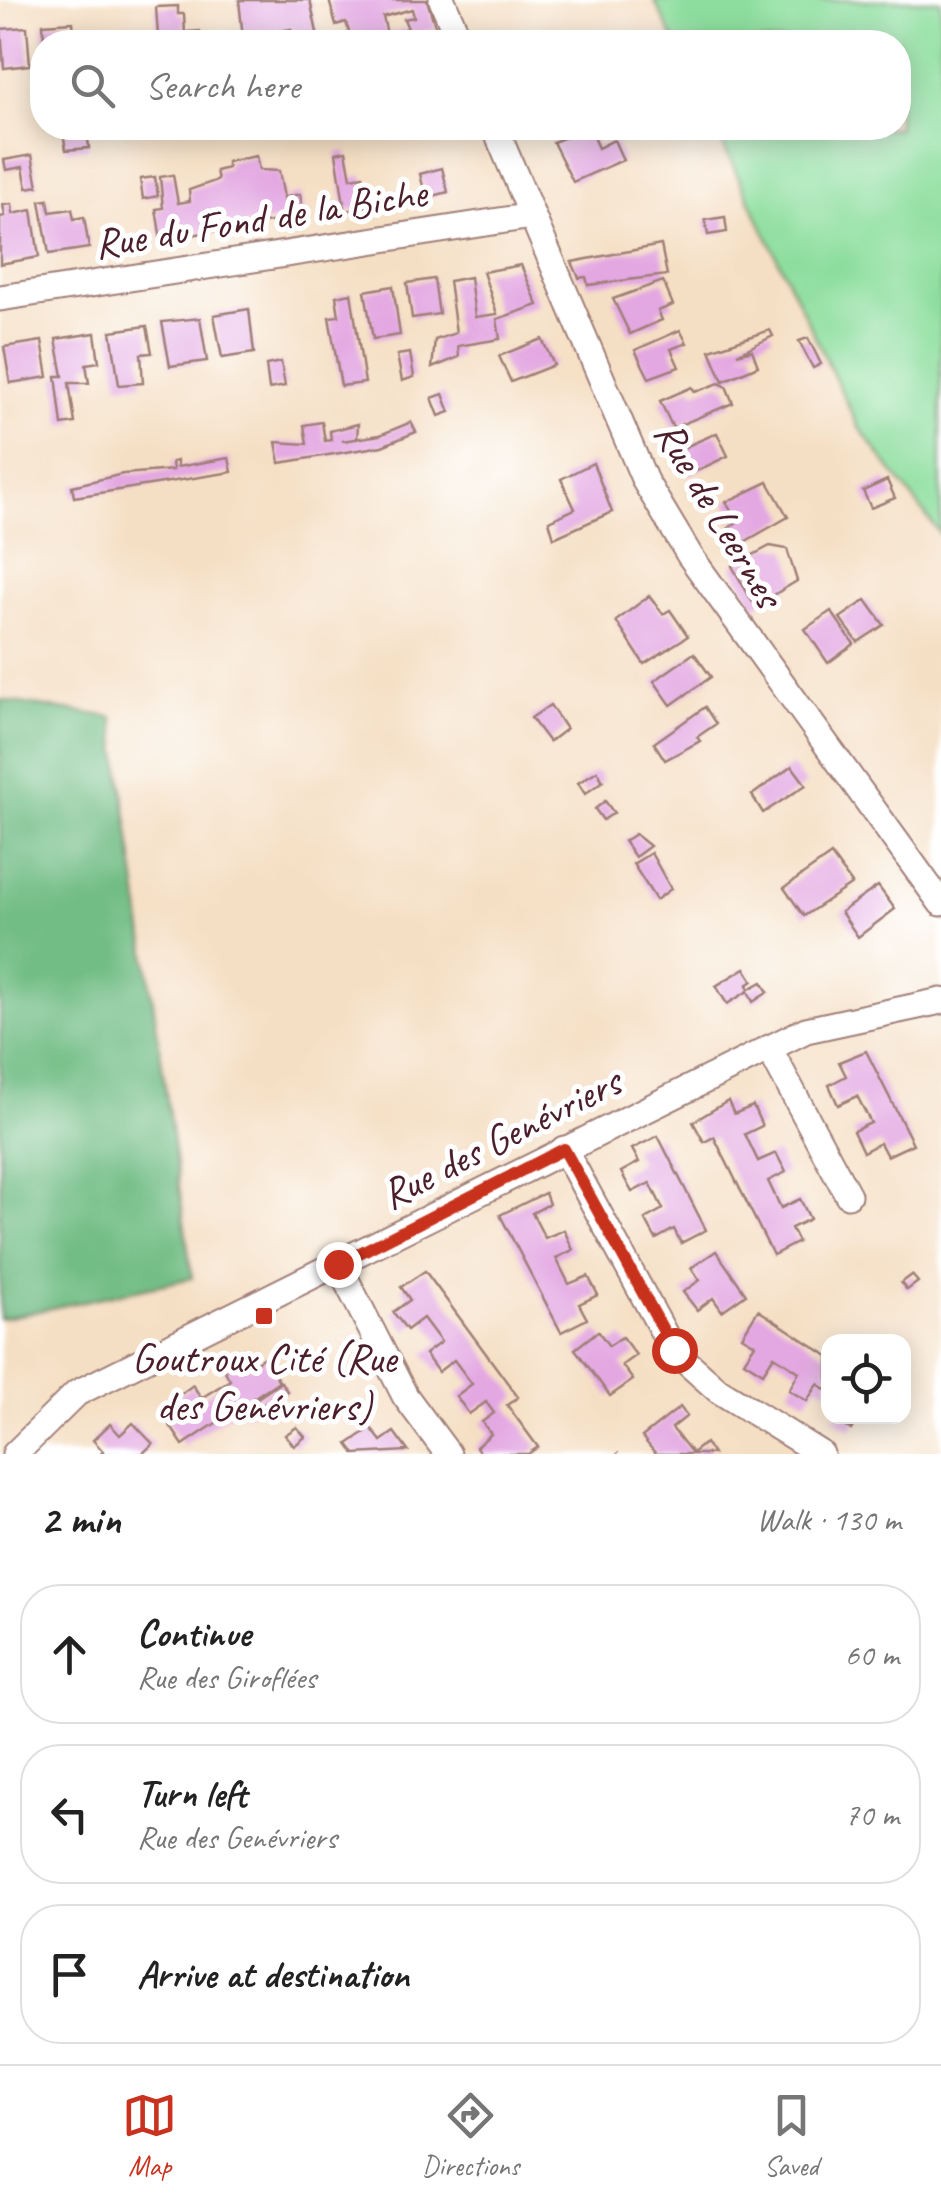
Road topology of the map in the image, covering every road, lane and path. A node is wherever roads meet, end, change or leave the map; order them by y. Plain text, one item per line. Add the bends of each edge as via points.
1 (442, 0) edge
2 (455, 30) edge
3 (500, 140) edge
4 (532, 216) junction
5 (0, 298) edge
6 (941, 903) edge
7 (941, 1001) edge
8 (770, 1048) junction
9 (564, 1149) junction
10 (848, 1195) dead end
11 (338, 1264) junction
12 (15, 1454) edge
13 (448, 1454) edge
14 (821, 1454) edge

1 - 2 street
3 - 4 street, Rue de Leernes
4 - 5 street, Rue du Fond de la Biche
4 - 6 street, Rue de Leernes via 645,481
7 - 8 street, Rue des Genévriers via 806,1030
8 - 9 street, Rue des Genévriers
8 - 10 street
9 - 11 street, Rue des Genévriers
9 - 14 street via 674,1350 718,1390
11 - 12 street, Rue des Genévriers via 78,1393
11 - 13 street via 406,1396

